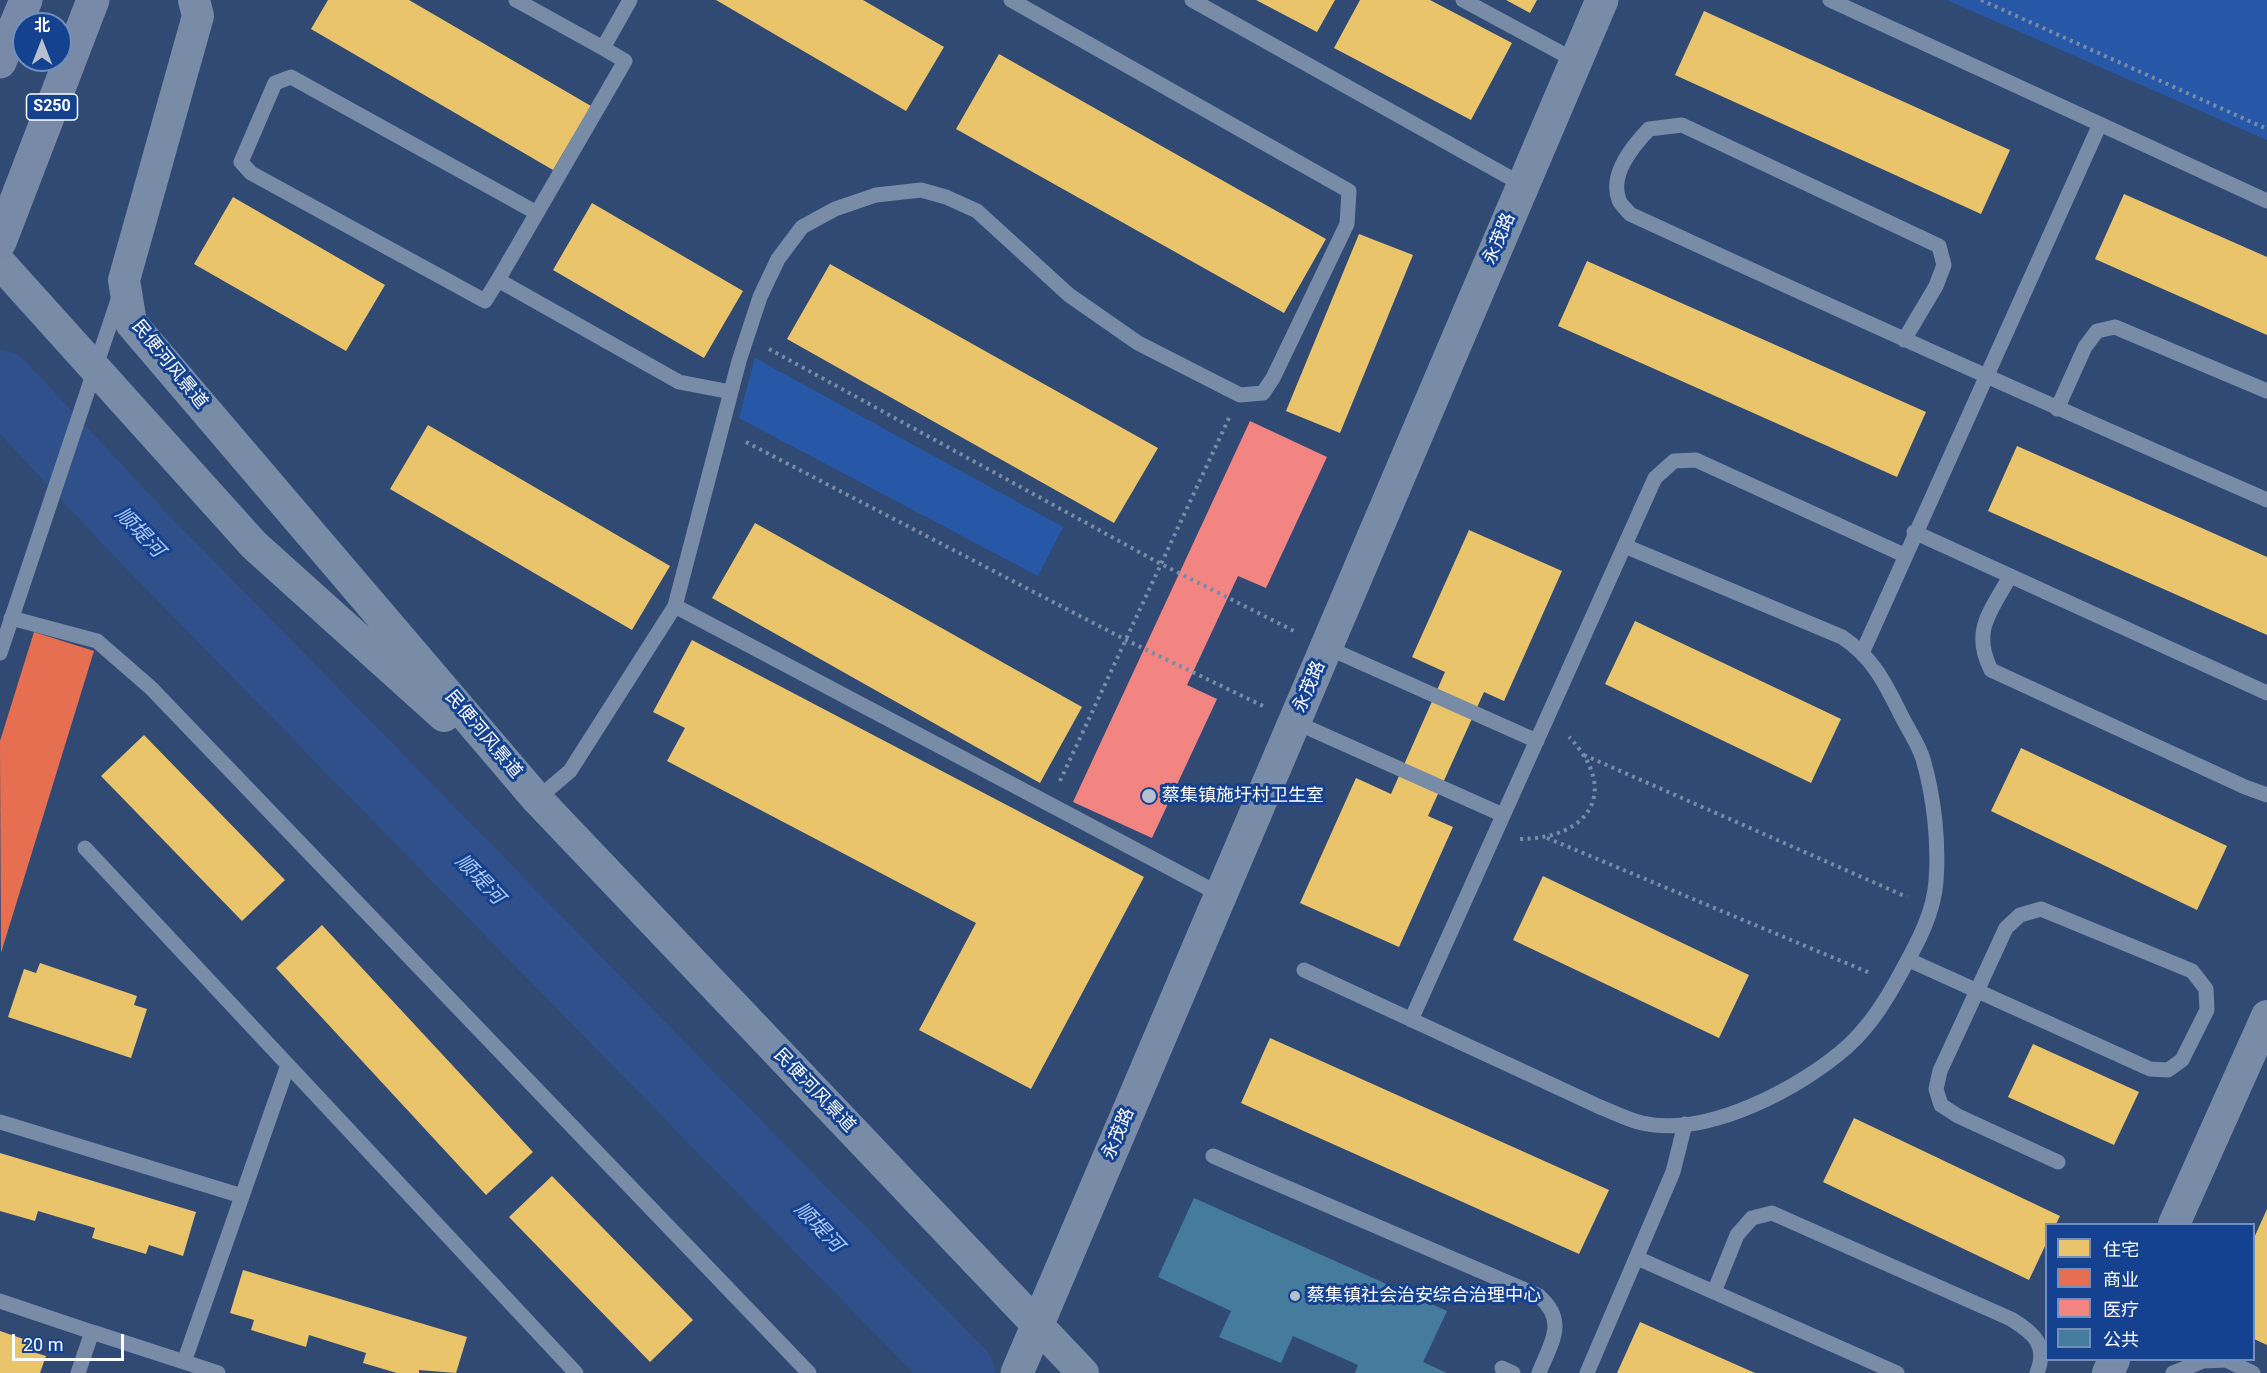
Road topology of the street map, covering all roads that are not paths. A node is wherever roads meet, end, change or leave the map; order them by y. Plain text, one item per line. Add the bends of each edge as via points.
1 (26, 0) edge
2 (93, 0) edge
3 (516, 0) edge
4 (630, 0) edge
5 (1011, 0) edge
6 (1192, 0) edge
7 (1463, 0) edge
8 (1602, 0) edge
9 (1830, 0) edge
10 (199, 5) edge
11 (603, 48) junction
12 (1576, 61) junction
13 (0, 62) edge
14 (2100, 124) junction
15 (1523, 185) junction
16 (2267, 201) edge
17 (537, 213) junction
18 (5, 228) edge
19 (0, 263) edge
20 (124, 280) junction
21 (498, 280) junction
22 (1904, 340) junction
23 (95, 370) junction
24 (1984, 377) junction
25 (2267, 391) edge
26 (731, 392) junction
27 (2057, 409) junction
28 (2267, 500) edge
29 (1914, 532) junction
30 (1625, 546) junction
31 (1904, 555) junction
32 (2010, 576) junction
33 (675, 606) junction
34 (11, 618) junction
35 (1326, 647) junction
36 (1863, 651) junction
37 (0, 653) edge
38 (2267, 693) edge
39 (1295, 722) junction
40 (1536, 741) junction
41 (2267, 795) edge
42 (537, 800) junction
43 (1503, 815) junction
44 (85, 848) dead end
45 (1221, 895) junction
46 (1909, 960) junction
47 (1304, 970) dead end
48 (1979, 992) junction
49 (2267, 1016) edge
50 (1411, 1020) junction
51 (2258, 1060) edge
52 (288, 1065) junction
53 (0, 1122) edge
54 (1685, 1124) junction
55 (1213, 1156) dead end
56 (2058, 1162) dead end
57 (242, 1196) junction
58 (2175, 1223) edge
59 (1637, 1258) junction
60 (1714, 1292) junction
61 (0, 1302) edge
62 (1038, 1325) junction
63 (92, 1332) junction
64 (2203, 1361) edge
65 (2228, 1361) edge
66 (184, 1362) junction
67 (1020, 1366) edge
68 (78, 1373) edge
69 (218, 1373) edge
70 (576, 1373) edge
71 (809, 1373) edge
72 (1083, 1373) edge
73 (1539, 1373) edge
74 (1587, 1373) edge
75 (1898, 1373) edge
76 (2037, 1373) edge
77 (2173, 1373) edge
78 (2253, 1373) edge

1 - 13 main road
2 - 18 main road, S250
3 - 11 lane
4 - 11 lane
5 - 26 lane via 1349,191 1347,224 1263,393 1240,395 1138,343 1069,295 977,211 921,190 876,195 835,209 802,227 778,259 760,297
6 - 15 lane
7 - 12 lane
8 - 12 street, 永茂路
9 - 14 lane
10 - 20 street, 民便河风景道
11 - 17 lane via 626,61
12 - 15 street, 永茂路
14 - 16 lane
14 - 24 lane
15 - 35 street, 永茂路
17 - 21 lane
17 - 21 lane via 291,77 275,83 241,162 251,173 485,301
19 - 23 street
20 - 23 lane
20 - 42 street, 民便河风景道 via 131,323
21 - 26 lane via 680,382
22 - 22 lane via 1630,214 1618,199 1618,176 1628,152 1649,129 1682,125 1939,246 1944,265
22 - 24 lane
23 - 34 lane
23 - 42 street via 254,545
24 - 27 lane
24 - 29 lane
25 - 27 lane via 2115,327 2097,331 2085,347
26 - 33 lane
27 - 28 lane
29 - 31 lane
29 - 32 lane
30 - 31 lane via 1655,478 1674,461 1696,460
30 - 36 lane via 1842,638
30 - 40 lane
31 - 36 lane
32 - 38 lane
32 - 41 lane via 1983,626 1981,651 1991,670
33 - 42 lane via 570,771
33 - 45 lane
34 - 37 lane
34 - 71 lane via 97,641 151,688
35 - 39 street, 永茂路
35 - 40 lane
36 - 46 lane via 1923,758 1934,812 1936,882 1925,928
39 - 43 lane
39 - 45 street, 永茂路
40 - 43 lane
42 - 62 street, 民便河风景道
43 - 50 lane
44 - 52 lane
45 - 62 street, 永茂路
46 - 48 lane
46 - 54 lane via 1880,1011 1817,1072 1775,1096 1721,1117
47 - 50 lane
48 - 48 lane via 2150,1069 2168,1070 2182,1060 2207,1010 2206,989 2192,972 2041,909 2020,915 2006,928
48 - 56 lane via 1940,1071 1936,1089 1941,1106
49 - 51 street
50 - 54 lane via 1643,1124
51 - 58 street
52 - 57 lane
52 - 70 lane
53 - 57 lane
54 - 59 lane via 1672,1172
55 - 73 lane via 1539,1296 1552,1308 1556,1327
57 - 66 lane
59 - 60 lane
59 - 74 lane
60 - 75 lane
60 - 76 lane via 1737,1235 1752,1218 1772,1213 2011,1319 2038,1340 2043,1359
61 - 63 lane
62 - 67 street, 永茂路
62 - 72 street, 民便河风景道
63 - 66 lane
63 - 68 lane
64 - 77 lane
65 - 78 lane
66 - 69 lane

